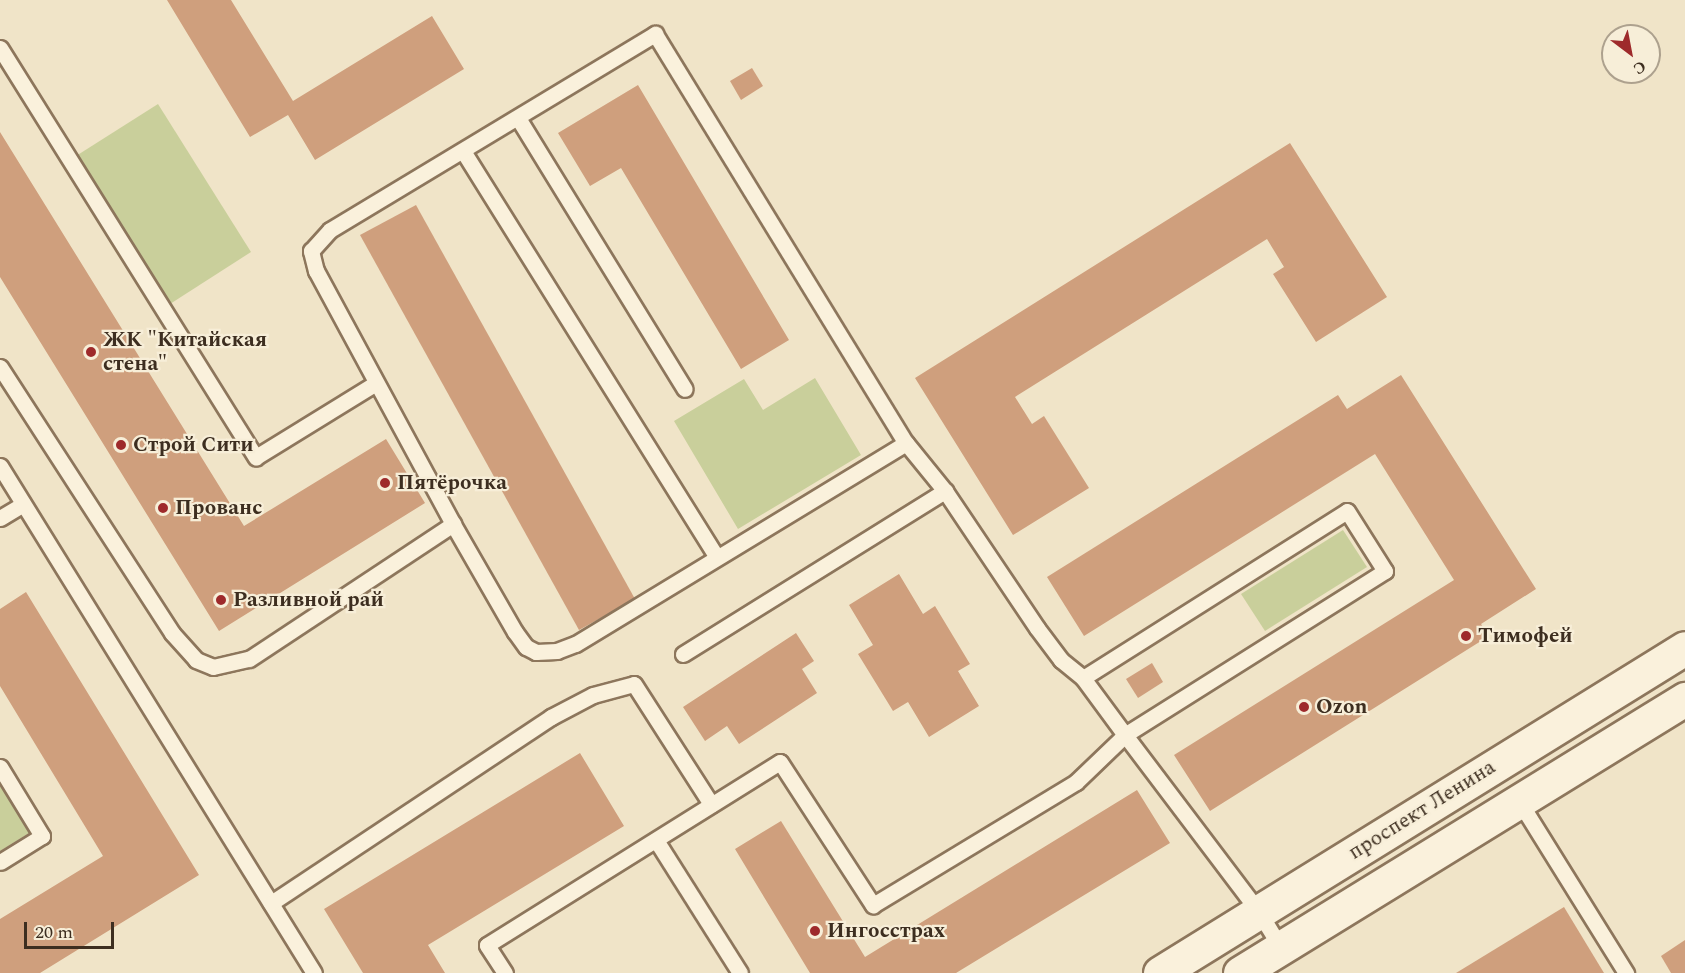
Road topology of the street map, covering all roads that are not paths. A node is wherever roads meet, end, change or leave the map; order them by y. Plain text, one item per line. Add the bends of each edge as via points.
1 (0, 48) edge
2 (518, 118) junction
3 (463, 151) junction
4 (0, 367) edge
5 (374, 384) junction
6 (685, 390) dead end
7 (906, 443) junction
8 (0, 466) edge
9 (945, 491) junction
10 (23, 504) junction
11 (0, 518) edge
12 (453, 524) junction
13 (716, 556) junction
14 (1685, 648) edge
15 (683, 654) dead end
16 (1083, 678) junction
17 (1685, 699) edge
18 (1125, 735) junction
19 (0, 767) edge
20 (1519, 801) junction
21 (711, 804) junction
22 (656, 840) junction
23 (0, 862) edge
24 (271, 903) junction
25 (1259, 912) junction
26 (1281, 948) junction
27 (1251, 970) edge
28 (314, 973) edge
29 (505, 973) edge
30 (741, 973) edge
31 (1160, 973) edge
32 (1626, 973) edge

1 - 5 lane via 256,457
2 - 3 lane
2 - 6 lane
2 - 7 lane via 656,34
3 - 5 lane via 330,230 312,250 316,271
3 - 13 lane
4 - 12 lane via 172,633 196,660 213,667 249,659
5 - 12 lane
7 - 9 lane
7 - 13 lane
8 - 10 lane
9 - 15 lane
9 - 16 lane via 1037,628 1061,660
10 - 11 lane
10 - 24 lane
12 - 13 lane via 515,632 526,647 536,652 557,651 575,644
14 - 25 main road, проспект Ленина
16 - 18 lane
16 - 18 lane via 1347,511 1385,571
17 - 20 main road, проспект Ленина
18 - 21 lane via 1076,782 873,905 780,762
18 - 25 lane
19 - 23 lane via 42,836
20 - 26 main road, проспект Ленина
20 - 32 lane
21 - 22 lane
21 - 24 lane via 634,684 593,695 551,717
22 - 29 lane via 487,945
22 - 30 lane
24 - 28 lane
25 - 26 lane
25 - 31 main road, проспект Ленина
26 - 27 main road, проспект Ленина

